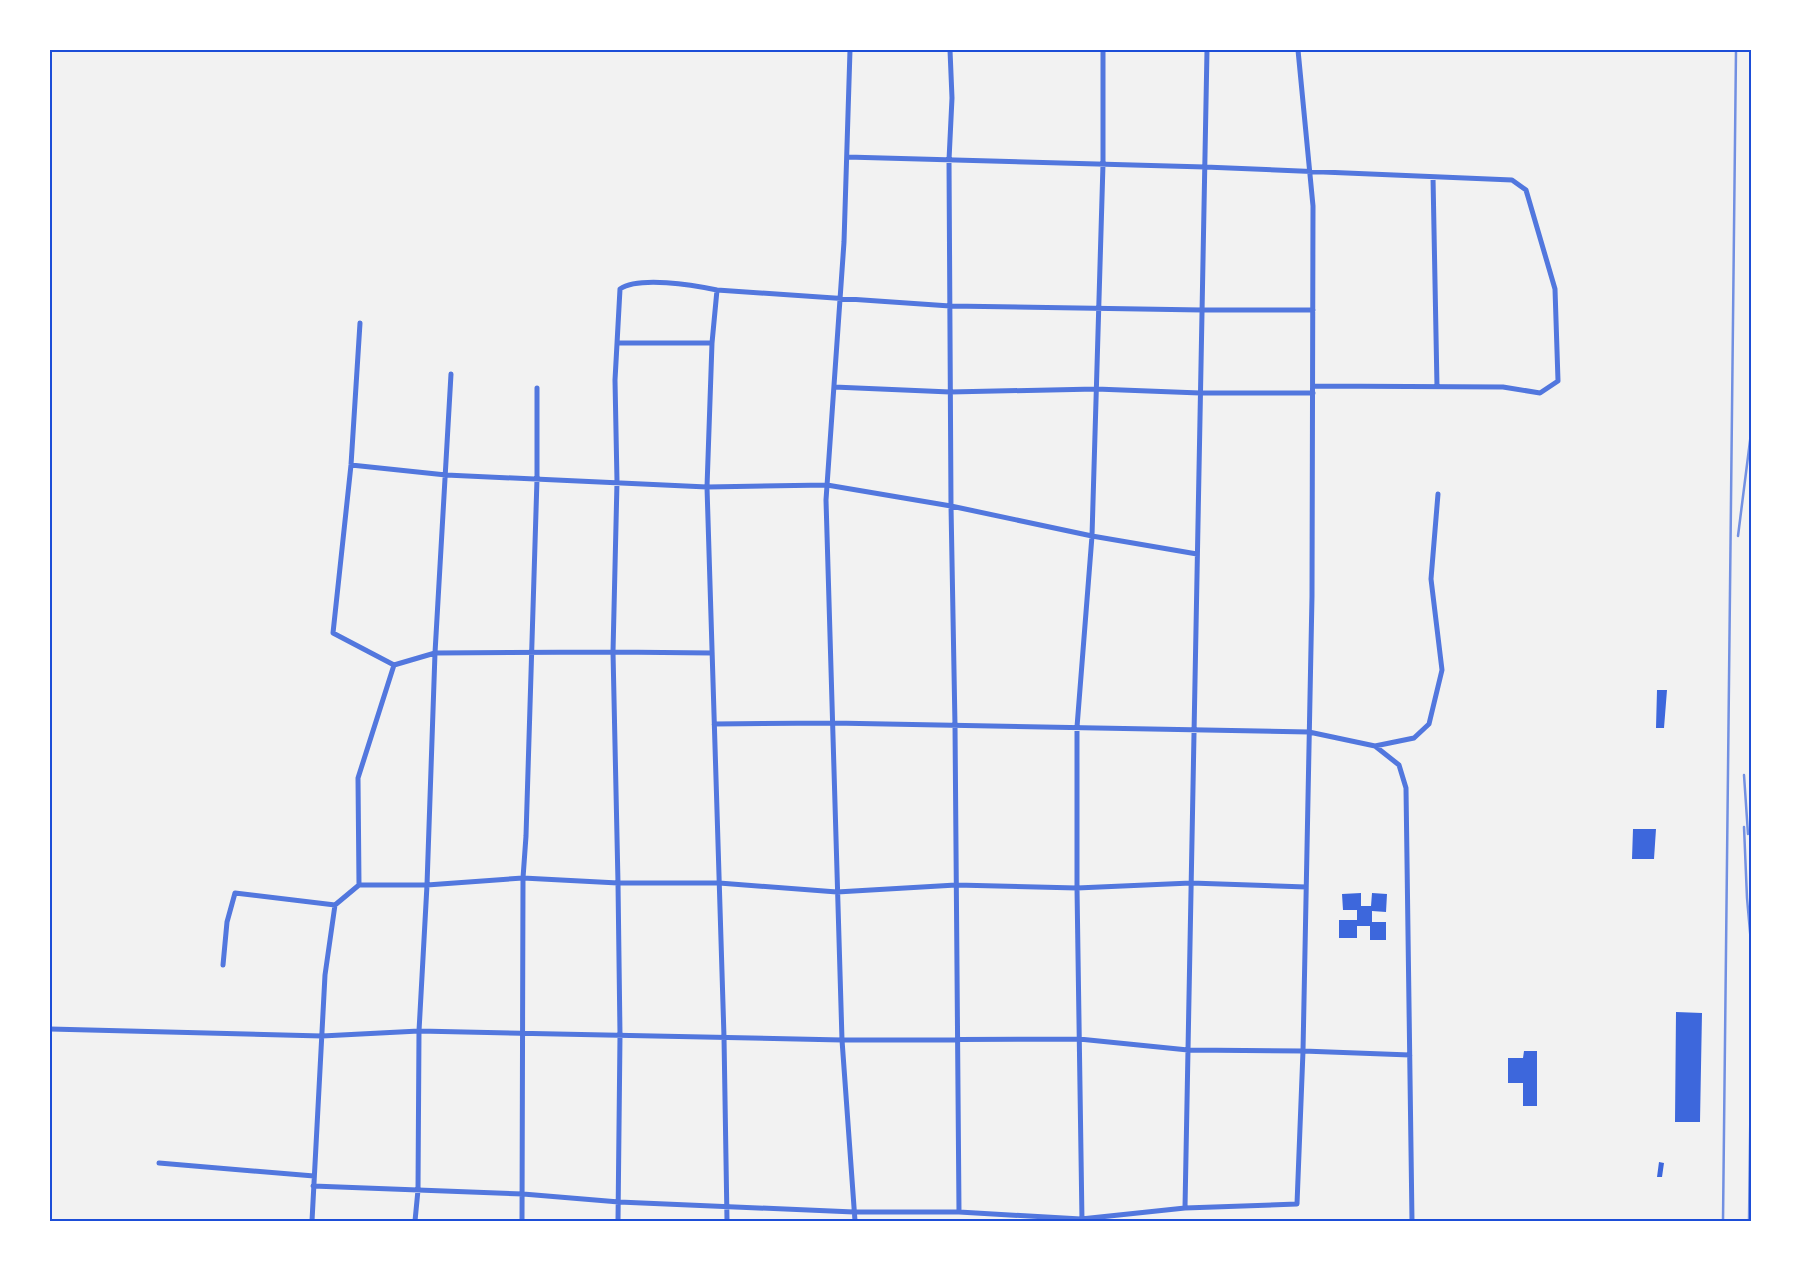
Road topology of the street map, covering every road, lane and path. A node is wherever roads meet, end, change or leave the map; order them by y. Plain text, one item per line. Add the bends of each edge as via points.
1 (850, 50) edge
2 (950, 50) edge
3 (1103, 50) edge
4 (1207, 50) edge
5 (1298, 50) edge
6 (847, 157) junction
7 (949, 160) junction
8 (1103, 164) junction
9 (1205, 167) junction
10 (1310, 172) junction
11 (1433, 177) junction
12 (717, 290) junction
13 (840, 297) junction
14 (950, 306) junction
15 (1098, 309) junction
16 (1202, 310) junction
17 (1313, 310) junction
18 (360, 323) dead end
19 (712, 342) junction
20 (618, 343) junction
21 (451, 374) dead end
22 (1313, 386) junction
23 (834, 387) junction
24 (1438, 387) junction
25 (537, 388) dead end
26 (1096, 389) junction
27 (950, 392) junction
28 (1200, 393) junction
29 (1313, 393) junction
30 (351, 465) junction
31 (446, 475) junction
32 (537, 479) junction
33 (617, 482) junction
34 (827, 485) junction
35 (707, 487) junction
36 (1438, 494) dead end
37 (951, 506) junction
38 (1092, 536) junction
39 (1197, 554) junction
40 (532, 652) junction
41 (612, 652) junction
42 (434, 653) junction
43 (712, 653) junction
44 (394, 665) junction
45 (833, 723) junction
46 (714, 724) junction
47 (955, 725) junction
48 (1077, 727) junction
49 (1193, 729) junction
50 (1309, 732) junction
51 (1375, 746) junction
52 (523, 878) junction
53 (618, 883) junction
54 (719, 883) junction
55 (1191, 883) junction
56 (359, 884) junction
57 (427, 884) junction
58 (956, 885) junction
59 (1306, 887) junction
60 (1077, 888) junction
61 (838, 892) junction
62 (335, 905) junction
63 (223, 965) dead end
64 (50, 1029) edge
65 (419, 1031) junction
66 (523, 1033) junction
67 (620, 1035) junction
68 (322, 1036) junction
69 (724, 1038) junction
70 (1079, 1039) junction
71 (842, 1040) junction
72 (957, 1040) junction
73 (1188, 1050) junction
74 (1302, 1051) junction
75 (1410, 1055) junction
76 (159, 1162) dead end
77 (314, 1176) junction
78 (313, 1186) junction
79 (418, 1190) junction
80 (523, 1194) junction
81 (619, 1202) junction
82 (728, 1206) junction
83 (1184, 1208) junction
84 (854, 1212) junction
85 (959, 1212) junction
86 (1082, 1220) edge
87 (312, 1221) edge
88 (415, 1221) edge
89 (522, 1221) edge
90 (618, 1221) edge
91 (727, 1221) edge
92 (855, 1221) edge
93 (1412, 1221) edge

1 - 6 street
2 - 7 street
3 - 8 street
4 - 9 street
5 - 10 street
6 - 7 street
6 - 13 street
7 - 8 street
7 - 14 street
8 - 9 street
8 - 15 street
9 - 10 street
9 - 16 street
10 - 11 street
10 - 17 street
11 - 24 street
11 - 24 street via 1512,180 1526,190 1555,289 1558,381 1540,393 1503,387
12 - 13 street
12 - 19 street
12 - 20 street via 686,283 628,284 620,289
13 - 14 street
13 - 23 street
14 - 15 street
14 - 27 street
15 - 16 street
15 - 26 street
16 - 17 street
16 - 28 street
17 - 22 street
18 - 30 street
19 - 20 street
19 - 35 street
20 - 33 street via 615,380
21 - 31 street
22 - 24 street
22 - 29 street
23 - 27 street
23 - 34 street
25 - 32 street
26 - 27 street
26 - 28 street
26 - 38 street
27 - 37 street
28 - 29 street
28 - 39 street
29 - 50 street
30 - 31 street
30 - 44 street via 333,633
31 - 32 street
31 - 42 street
32 - 33 street
32 - 40 street
33 - 35 street
33 - 41 street
34 - 35 street
34 - 37 street
34 - 45 street
35 - 43 street
36 - 51 street via 1431,579 1442,670 1429,724 1414,738
37 - 38 street
37 - 47 street
38 - 39 street
38 - 48 street
39 - 49 street
40 - 41 street
40 - 42 street
40 - 52 street
41 - 43 street
41 - 53 street
42 - 44 street
42 - 57 street
43 - 46 street
44 - 56 street via 358,778
45 - 46 street
45 - 47 street
45 - 61 street
46 - 54 street
47 - 48 street
47 - 58 street
48 - 49 street
48 - 60 street
49 - 50 street
49 - 55 street
50 - 51 street
50 - 59 street
51 - 75 street via 1398,765 1406,788
52 - 53 street
52 - 57 street
52 - 66 street
53 - 54 street
53 - 67 street
54 - 61 street
54 - 69 street
55 - 59 street
55 - 60 street
55 - 73 street
56 - 57 street
56 - 62 street
57 - 65 street
58 - 60 street
58 - 61 street
58 - 72 street
59 - 74 street
60 - 70 street
61 - 71 street
62 - 63 street via 235,893 227,922
62 - 68 street via 325,975
64 - 68 street
65 - 66 street
65 - 68 street
65 - 79 street
66 - 67 street
66 - 80 street
67 - 69 street
67 - 81 street
68 - 77 street
69 - 71 street
69 - 82 street
70 - 72 street
70 - 73 street
70 - 86 street
71 - 72 street
71 - 84 street
72 - 85 street
73 - 74 street
73 - 83 street
74 - 75 street
74 - 83 street via 1296,1204
75 - 93 street
76 - 77 street
77 - 78 street
78 - 79 street
78 - 87 street
79 - 80 street
79 - 88 street
80 - 81 street
80 - 89 street
81 - 82 street
81 - 90 street
82 - 84 street
82 - 91 street
83 - 86 street
84 - 85 street
84 - 92 street
85 - 86 street

